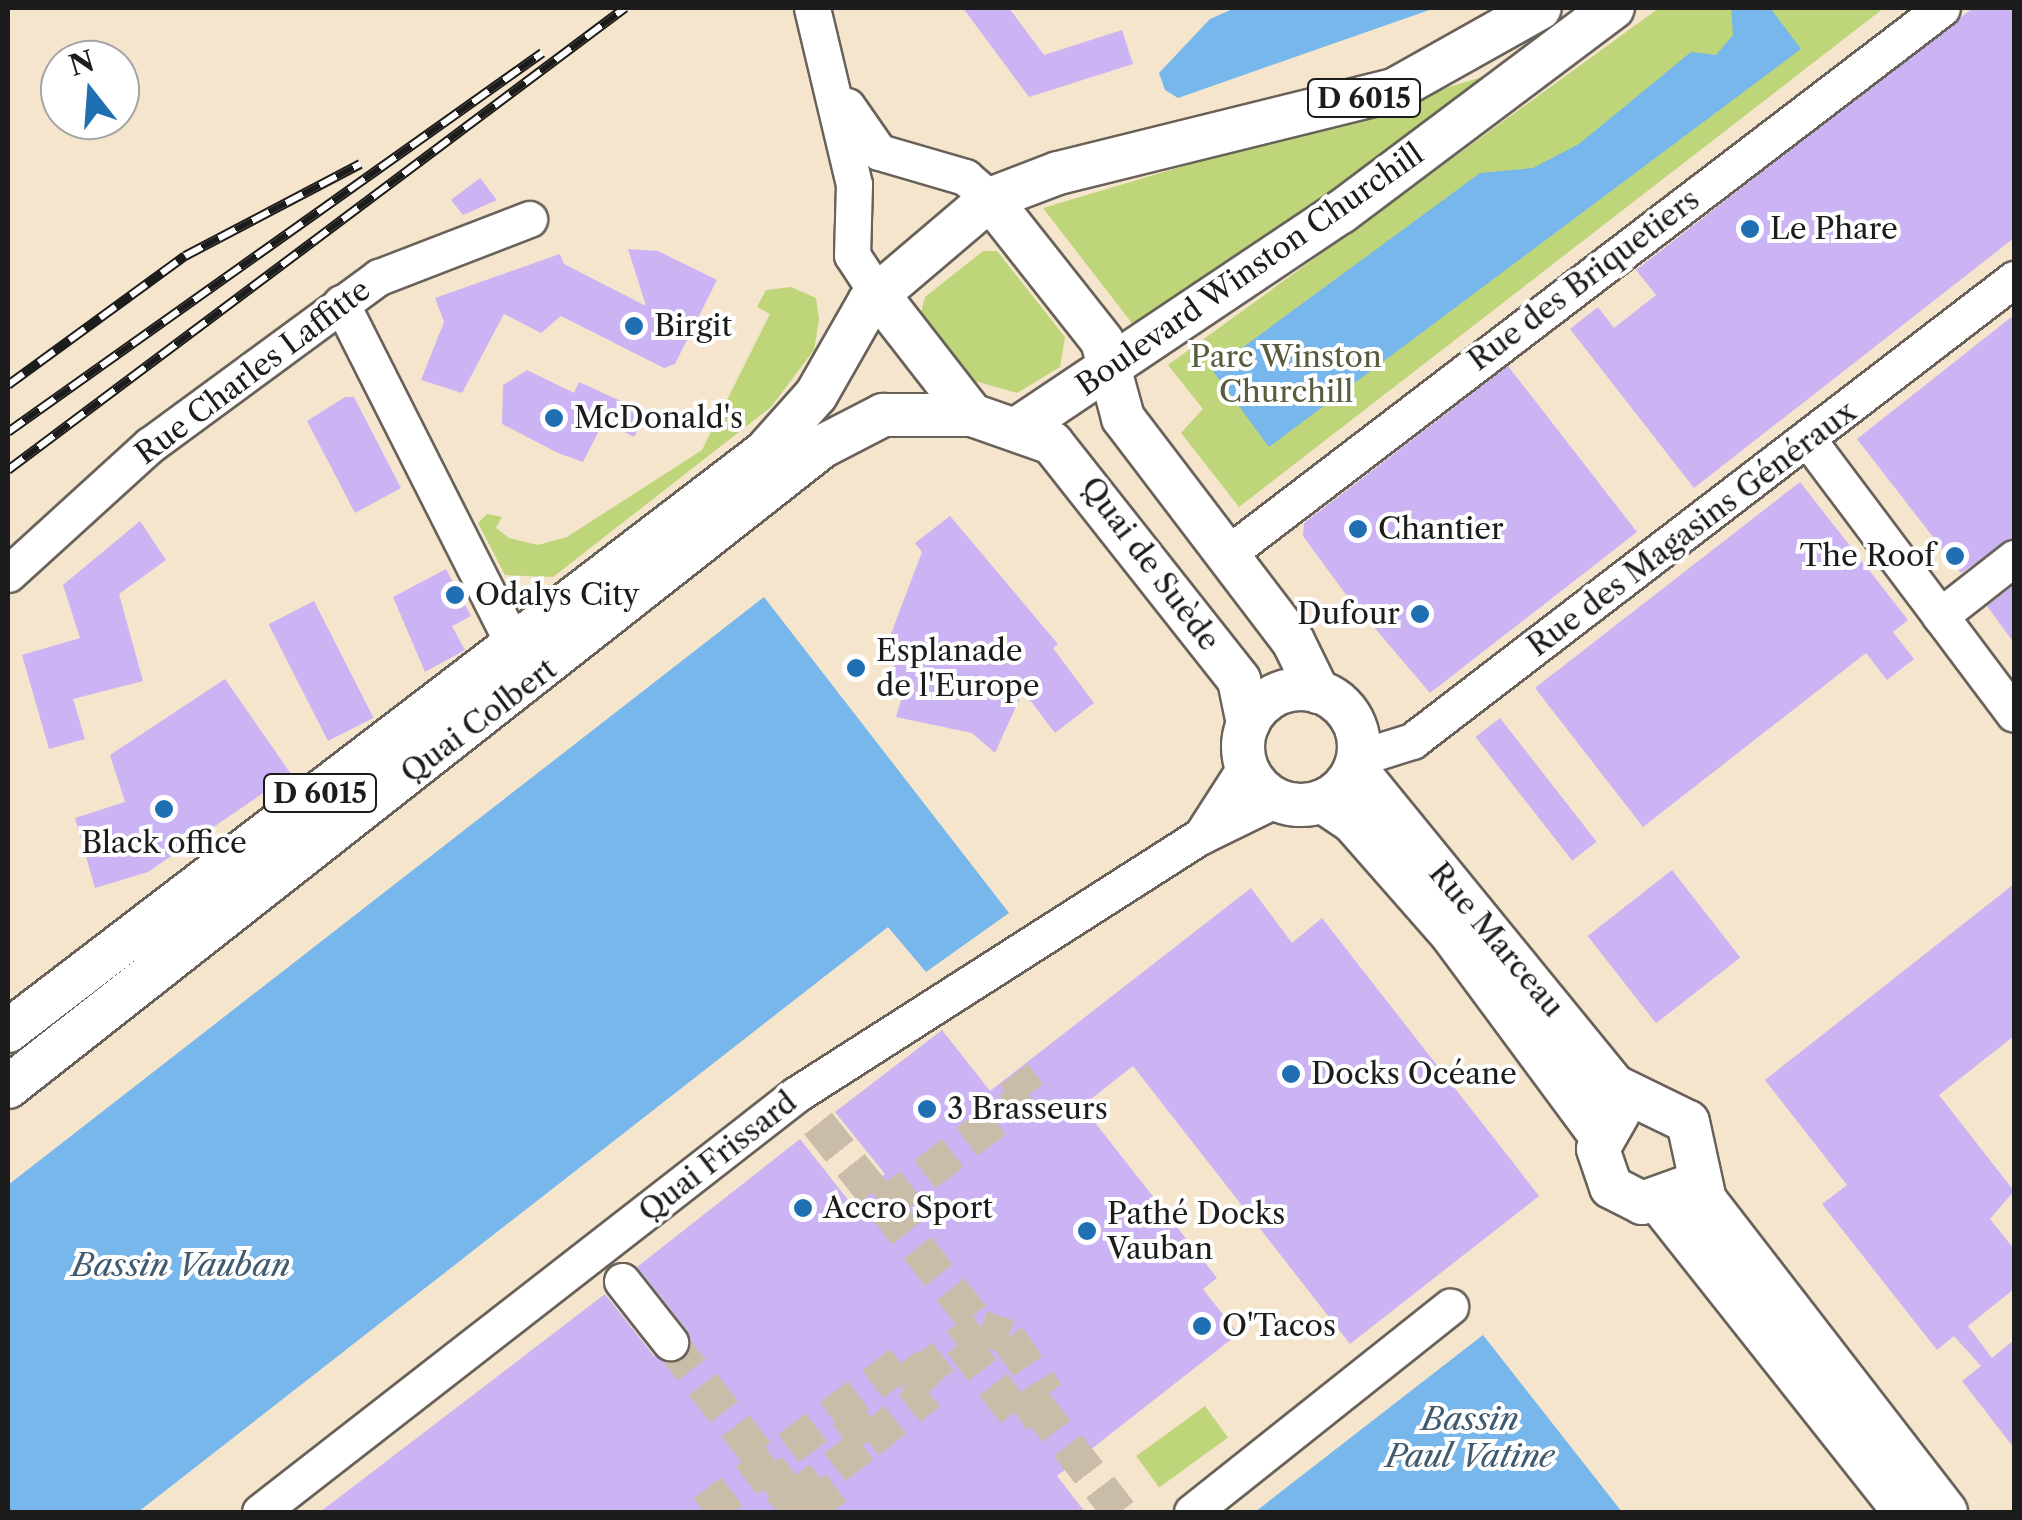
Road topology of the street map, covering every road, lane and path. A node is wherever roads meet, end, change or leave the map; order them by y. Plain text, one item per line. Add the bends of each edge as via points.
1 (812, 8) edge
2 (1540, 8) edge
3 (1613, 8) edge
4 (1942, 8) edge
5 (838, 92) junction
6 (977, 188) junction
7 (529, 219) dead end
8 (2014, 279) edge
9 (877, 293) junction
10 (341, 303) junction
11 (1112, 372) junction
12 (972, 415) junction
13 (1020, 426) junction
14 (1809, 441) junction
15 (1226, 554) junction
16 (2014, 558) edge
17 (8, 574) edge
18 (1940, 616) junction
19 (518, 641) junction
20 (571, 652) junction
21 (1318, 692) junction
22 (510, 696) junction
23 (2014, 714) edge
24 (1248, 724) junction
25 (1357, 763) junction
26 (1246, 766) junction
27 (1277, 799) junction
28 (1322, 801) junction
29 (1201, 836) junction
30 (8, 1031) edge
31 (8, 1087) edge
32 (1644, 1104) junction
33 (1601, 1136) junction
34 (1698, 1161) junction
35 (1659, 1202) junction
36 (622, 1281) dead end
37 (1450, 1307) dead end
38 (670, 1342) tunnel mouth
39 (260, 1512) edge
40 (1192, 1512) edge
41 (1905, 1512) edge
42 (1946, 1512) edge

1 - 5 street
2 - 6 main road, D 6015 via 1394,90
3 - 11 main road, Boulevard Winston Churchill / D 6015
4 - 15 street, Rue des Briquetiers
5 - 6 street via 879,152
5 - 9 street via 854,184 850,244
6 - 9 main road, D 6015
6 - 11 main road via 1102,341
7 - 10 street, Rue Charles Laffitte via 379,278
8 - 14 street, Rue des Magasins Généraux
9 - 12 main road
9 - 19 main road, Quai Colbert / D 6015 via 816,395 764,452
10 - 17 street, Rue Charles Laffitte via 150,445
10 - 19 street
11 - 13 main road, Boulevard Winston Churchill / D 6015
11 - 15 main road via 1123,418
12 - 13 main road
12 - 20 main road, Quai Colbert / D 6015 via 906,411 856,426
13 - 24 main road, Quai de Suède via 1092,483 1239,680
14 - 18 street
14 - 25 street, Rue des Magasins Généraux via 1412,741
15 - 21 main road via 1293,641
16 - 18 street
18 - 23 street
19 - 20 street via 550,658
19 - 22 street via 523,665
19 - 30 main road, Quai Colbert / D 6015
20 - 22 main road, Quai Colbert / D 6015
21 - 24 main road via 1274,696
21 - 25 main road via 1346,710
22 - 31 main road, Quai Colbert / D 6015
24 - 26 main road
25 - 28 main road
25 - 32 main road, Rue Marceau via 1614,1086
26 - 27 main road
26 - 29 street, Quai Frissard
27 - 28 main road
27 - 29 street, Quai Frissard
28 - 33 main road, Rue Marceau via 1352,821 1452,935
29 - 39 street, Quai Frissard via 797,1094
32 - 33 main road via 1618,1114
32 - 34 main road, Rue Marceau via 1688,1122
33 - 35 main road, Rue Marceau via 1599,1163 1611,1187
34 - 35 main road via 1684,1188
34 - 42 main road, Rue Marceau via 1706,1200
35 - 41 main road
36 - 38 street
37 - 40 street

